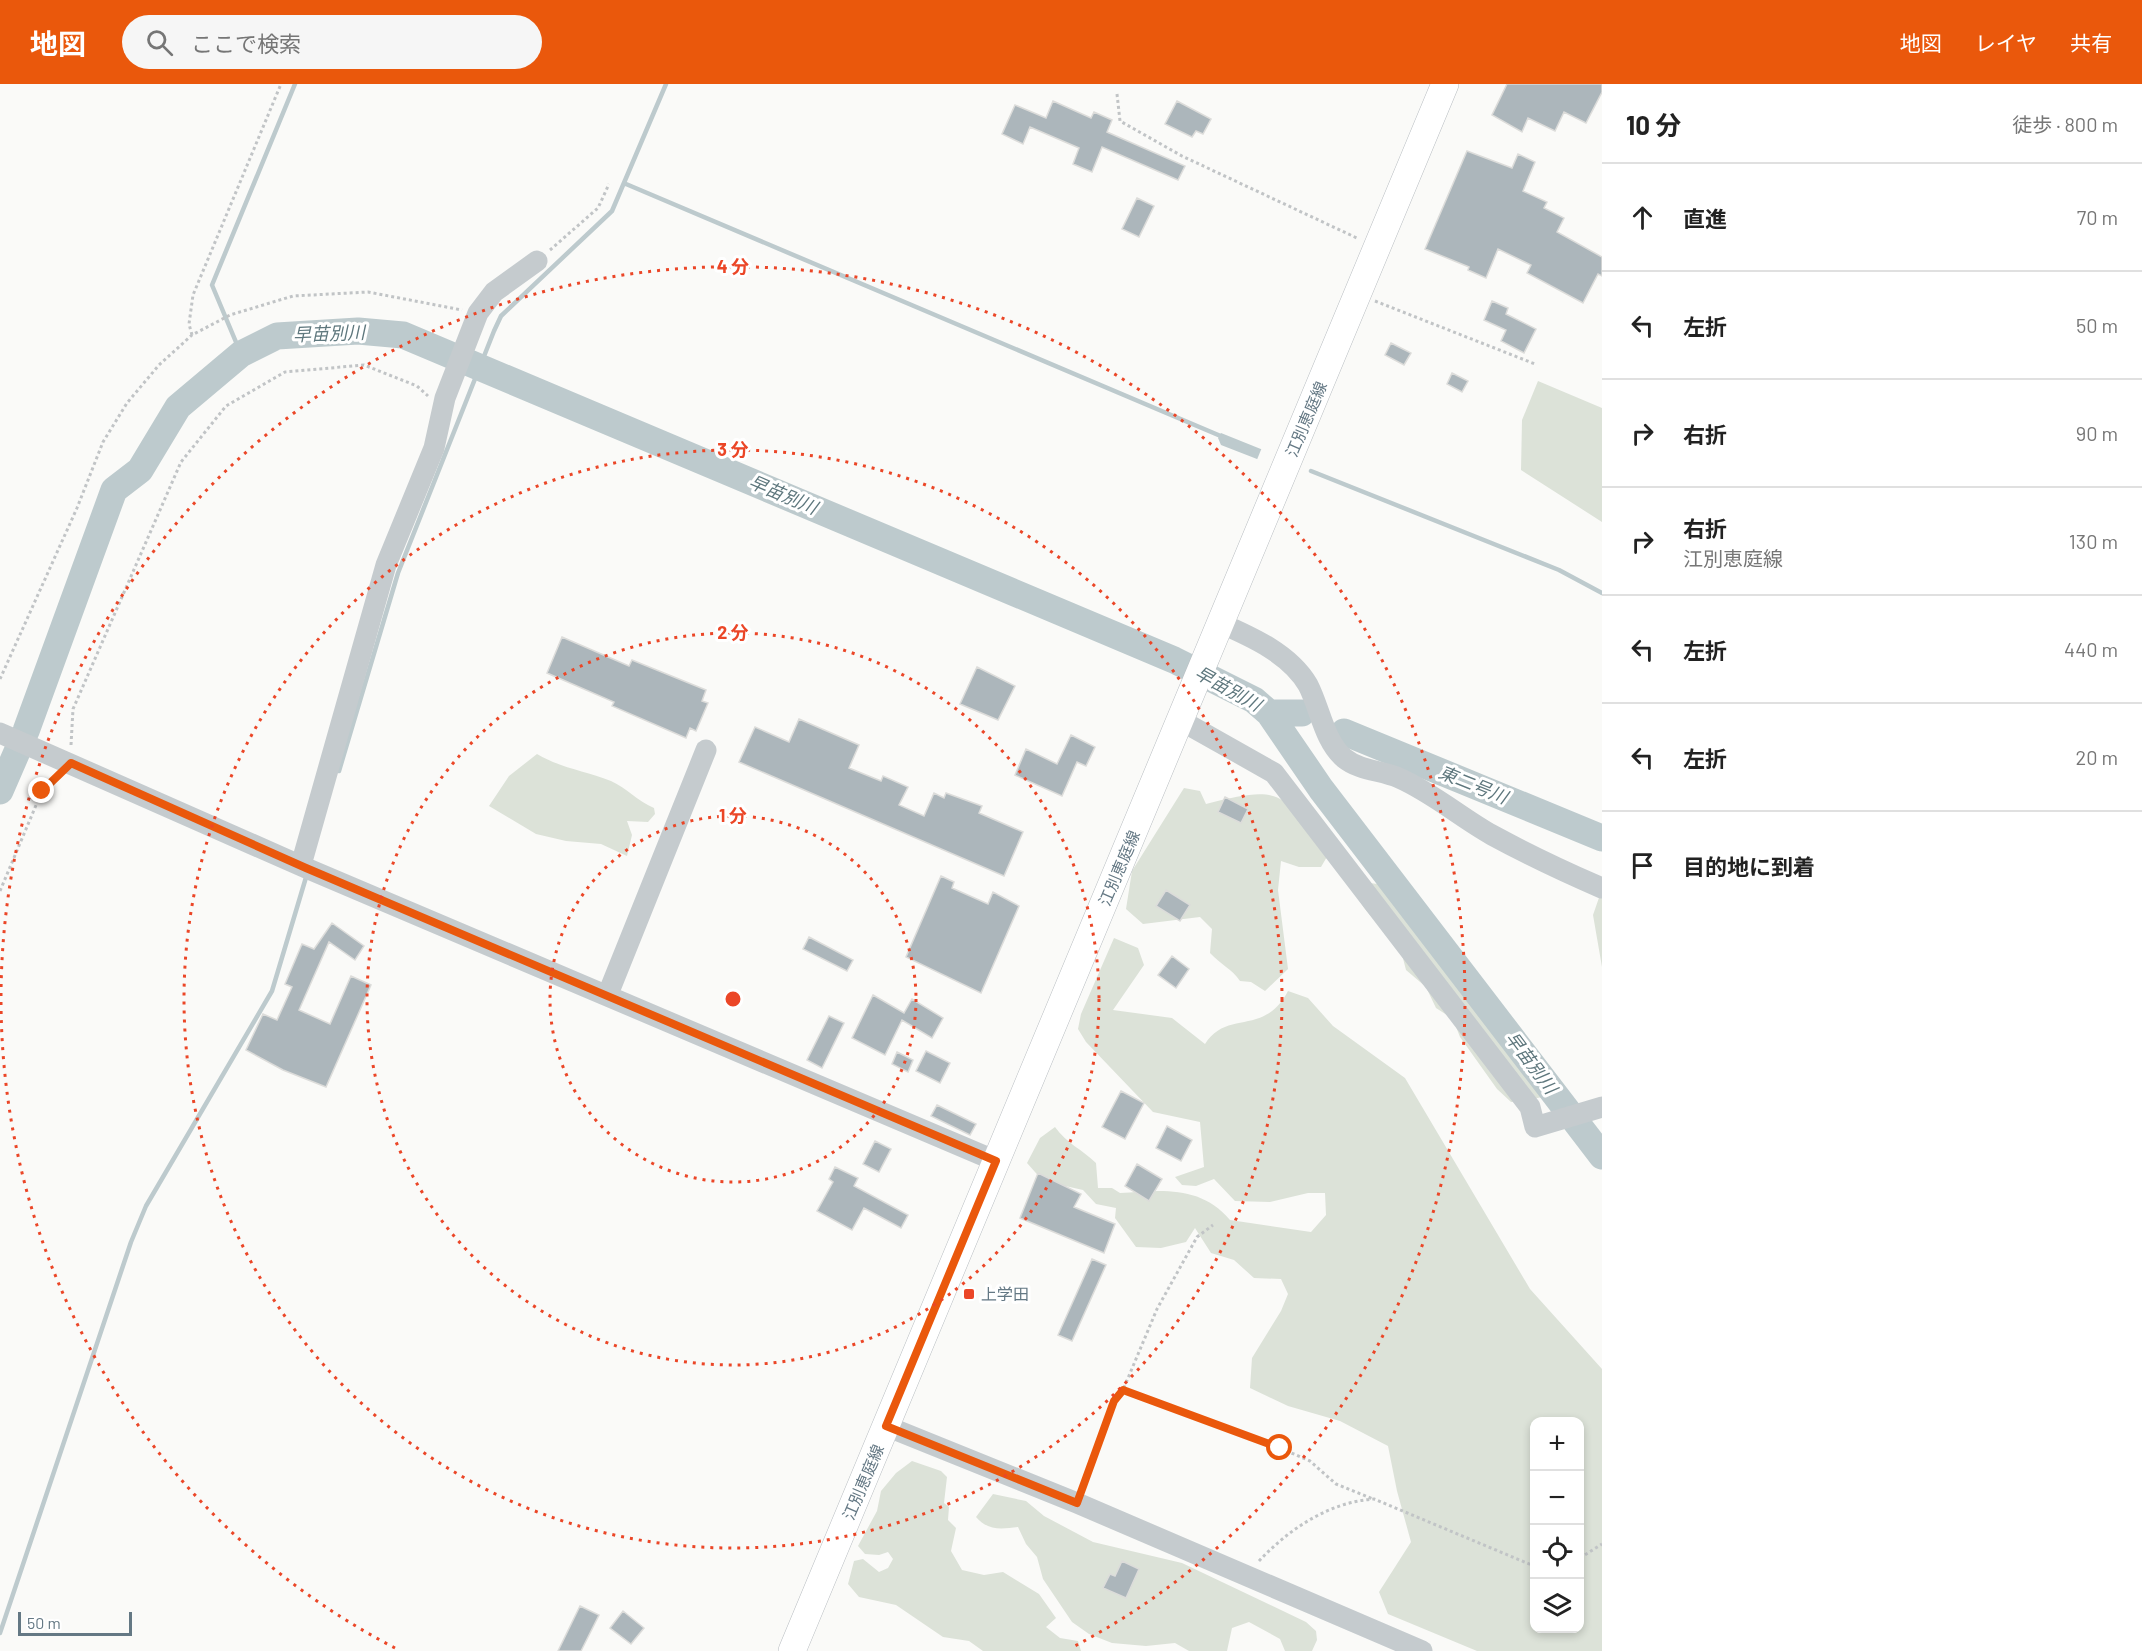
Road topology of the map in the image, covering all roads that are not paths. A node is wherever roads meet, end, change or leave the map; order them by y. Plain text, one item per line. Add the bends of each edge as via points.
1 (1445, 84) edge
2 (537, 261) road end
3 (1218, 629) junction
4 (1183, 713) junction
5 (0, 733) edge
6 (706, 750) dead end
7 (306, 868) junction
8 (1602, 888) edge
9 (608, 994) junction
10 (1602, 1107) edge
11 (996, 1161) junction
12 (886, 1426) junction
13 (792, 1651) edge
14 (1422, 1651) edge

1 - 3 main road, 江別恵庭線
2 - 7 street via 494,292 477,317 444,403 434,448 386,565
3 - 4 main road, 江別恵庭線
3 - 8 street via 1248,635 1287,660 1307,684 1336,750 1345,759 1358,767 1397,777 1490,834
4 - 10 street via 1274,773 1530,1107 1534,1126
4 - 11 main road, 江別恵庭線
5 - 7 street
6 - 9 street
7 - 9 street
9 - 11 street
11 - 12 main road, 江別恵庭線
12 - 13 main road, 江別恵庭線
12 - 14 street

